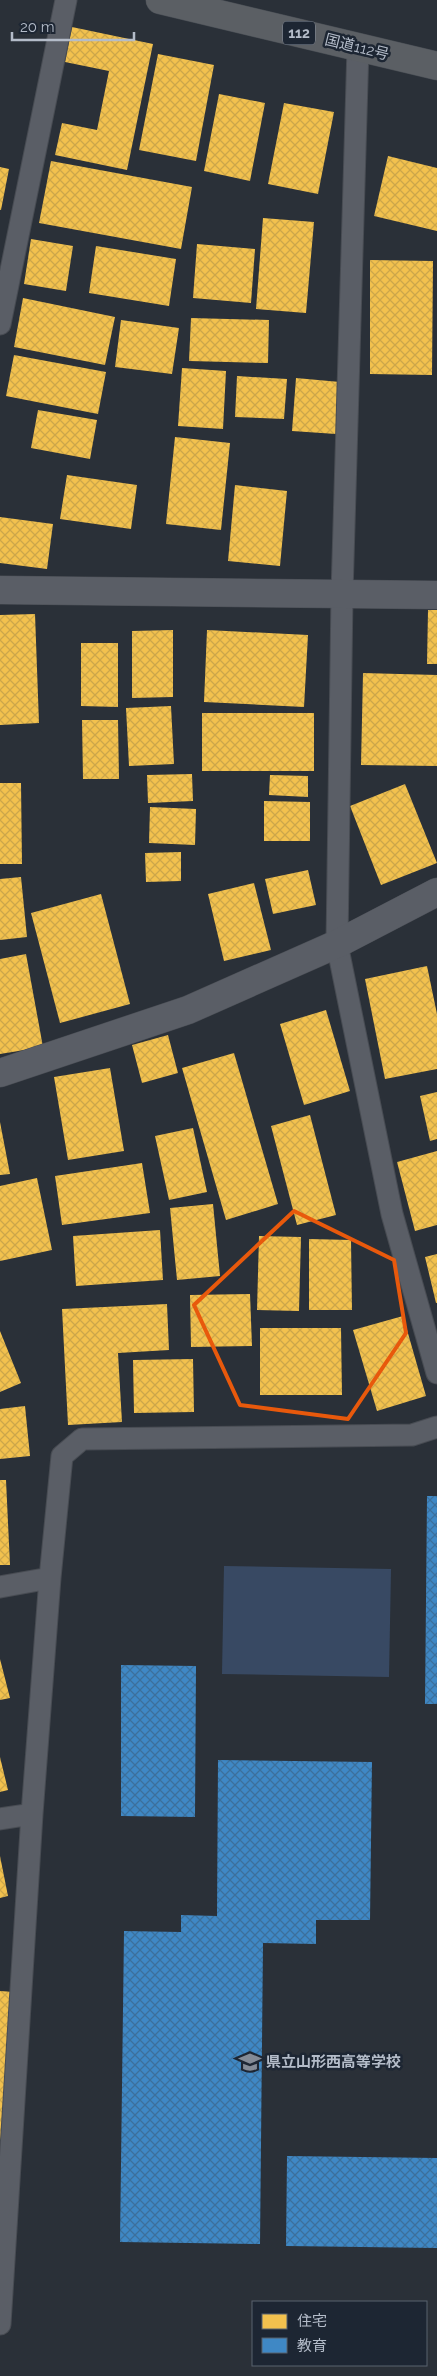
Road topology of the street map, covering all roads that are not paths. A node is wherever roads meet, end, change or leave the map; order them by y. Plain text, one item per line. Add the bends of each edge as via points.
1 (66, 0) edge
2 (160, 0) edge
3 (358, 47) junction
4 (437, 66) edge
5 (2, 302) edge
6 (0, 324) edge
7 (0, 590) edge
8 (342, 594) junction
9 (437, 595) edge
10 (437, 892) edge
11 (337, 944) junction
12 (0, 1073) edge
13 (437, 1373) edge
14 (437, 1427) edge
15 (50, 1578) junction
16 (0, 1587) edge
17 (32, 1814) junction
18 (0, 1819) edge
19 (0, 2324) edge

1 - 5 lane
2 - 3 highway, 国道112号 / 112
3 - 4 highway, 国道112号 / 112
3 - 8 lane
5 - 6 lane
7 - 8 street
8 - 9 street
8 - 11 lane
10 - 11 street
11 - 12 street via 188,1010
11 - 13 lane via 392,1214
14 - 15 lane via 412,1435 82,1439 62,1456
15 - 16 lane
15 - 17 lane
17 - 18 lane
17 - 19 lane

